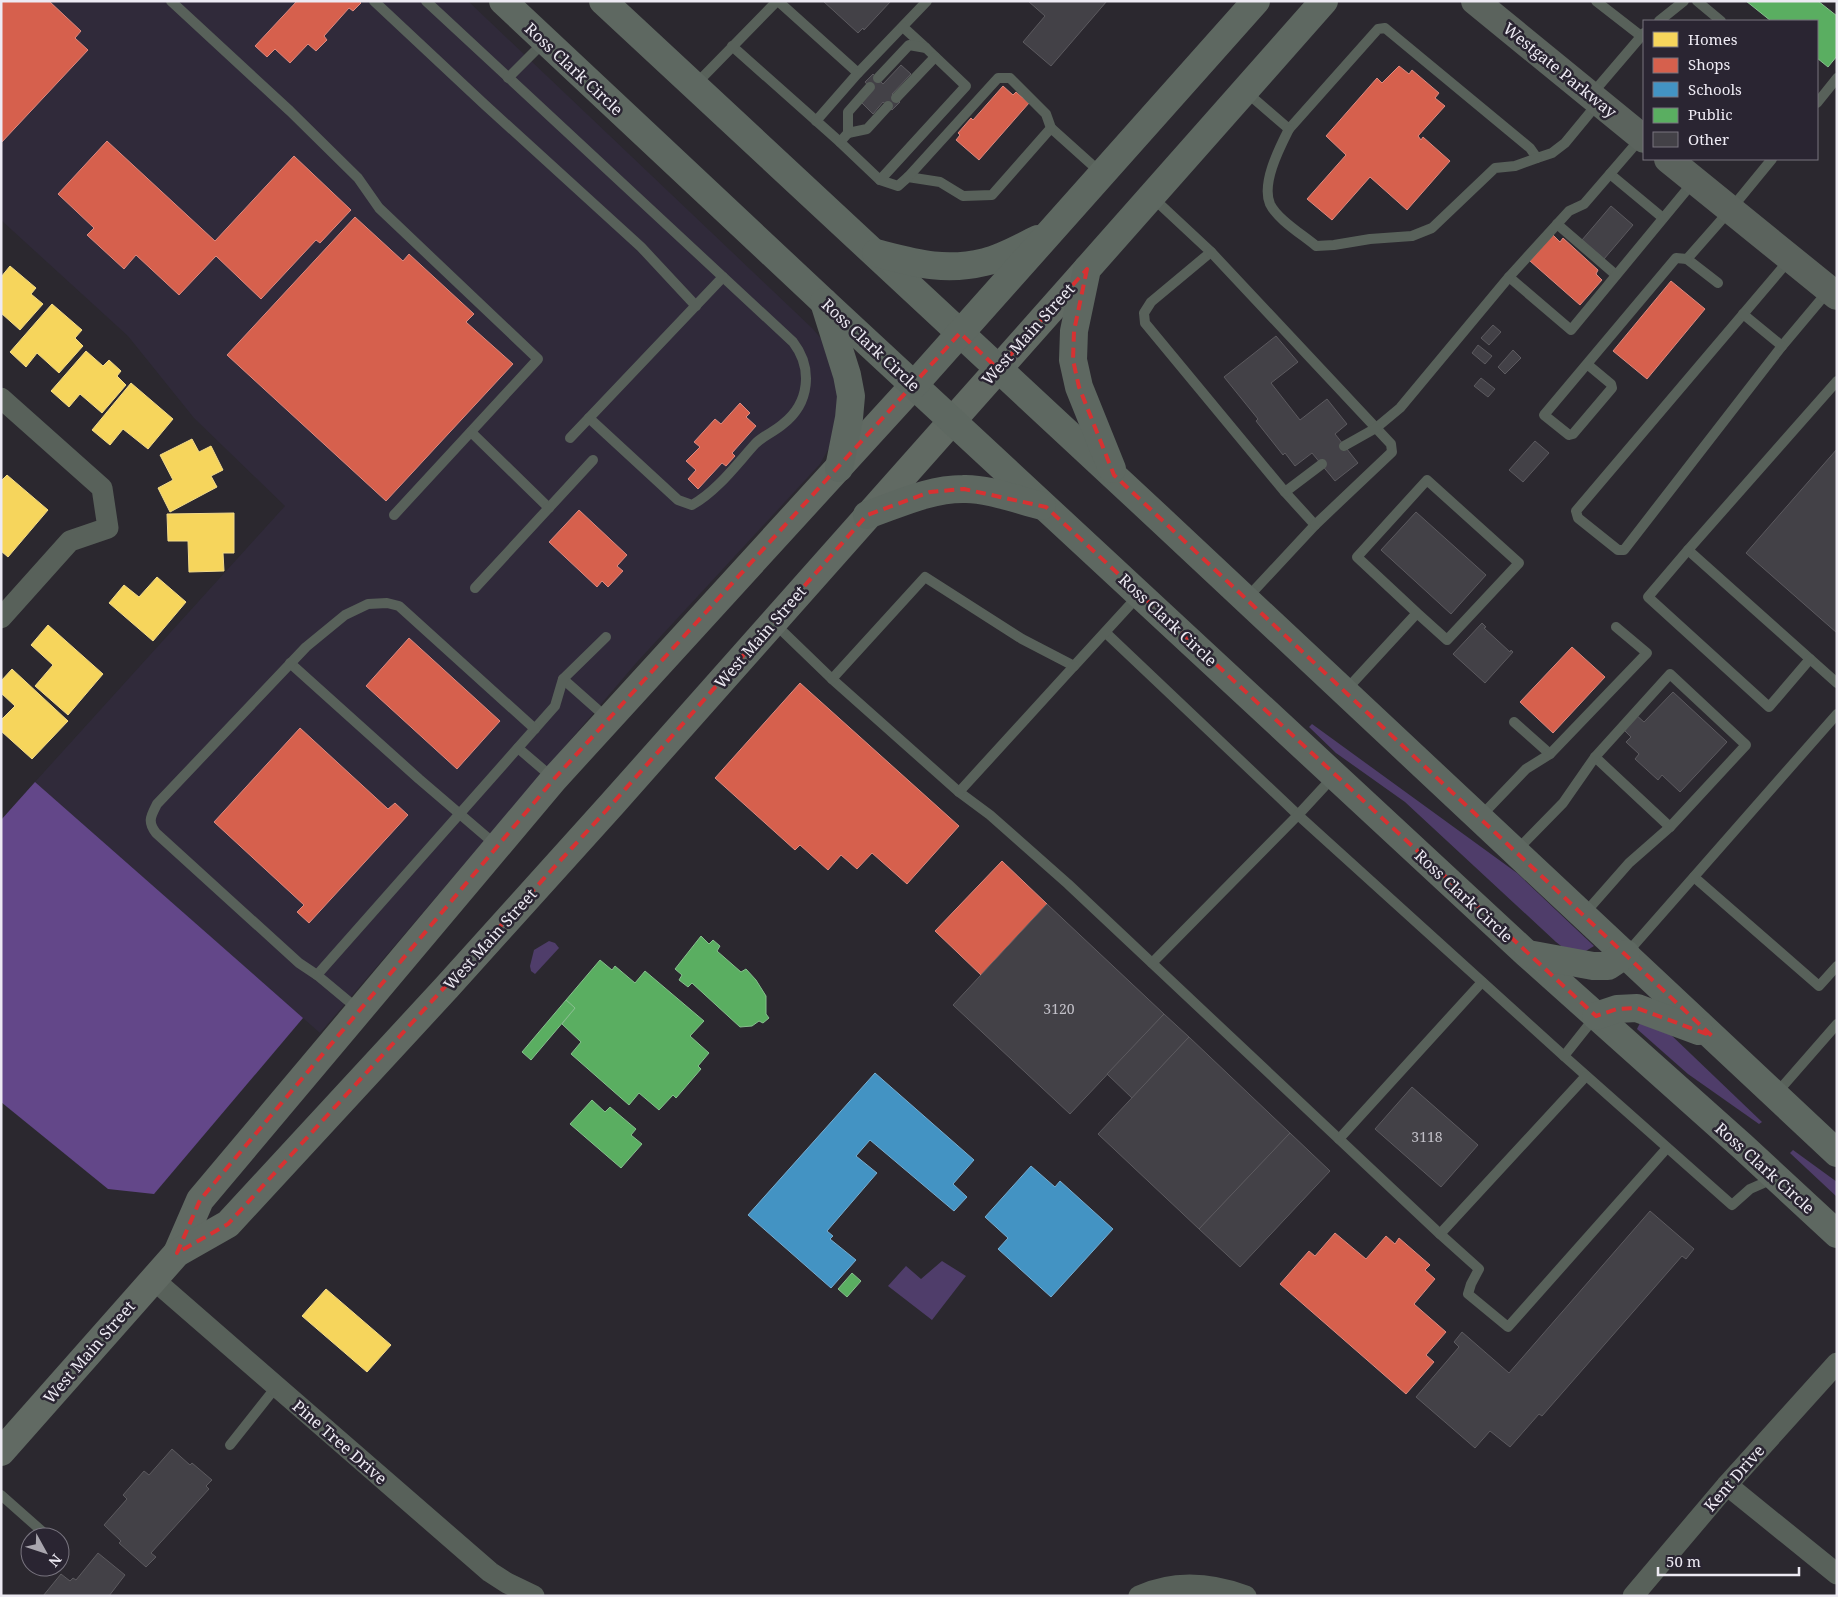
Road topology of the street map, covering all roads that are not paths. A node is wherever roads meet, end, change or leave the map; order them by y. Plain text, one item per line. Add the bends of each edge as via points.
1 (171, 1) edge
2 (374, 1) edge
3 (426, 1) edge
4 (503, 1) edge
5 (603, 1) edge
6 (777, 1) edge
7 (927, 1) edge
8 (1256, 1) edge
9 (1324, 1) edge
10 (1475, 1) edge
11 (1596, 1) edge
12 (1684, 1) edge
13 (1697, 1) edge
14 (1660, 20) edge
15 (1720, 20) edge
16 (904, 27) junction
17 (1642, 35) edge
18 (544, 41) junction
19 (732, 46) junction
20 (926, 48) junction
21 (935, 57) junction
22 (858, 73) junction
23 (508, 78) junction
24 (878, 78) dead end
25 (1837, 78) edge
26 (694, 86) junction
27 (870, 87) dead end
28 (1245, 91) junction
29 (896, 98) dead end
30 (1595, 99) junction
31 (1818, 102) edge
32 (888, 106) dead end
33 (816, 121) junction
34 (1051, 128) junction
35 (1289, 129) junction
36 (848, 134) junction
37 (1643, 138) edge
38 (840, 142) junction
39 (1537, 158) junction
40 (1669, 160) edge
41 (1771, 160) edge
42 (1102, 174) junction
43 (1610, 174) junction
44 (908, 177) junction
45 (880, 180) junction
46 (1694, 180) junction
47 (1151, 196) junction
48 (1731, 209) junction
49 (1663, 218) junction
50 (1557, 224) junction
51 (1046, 236) junction
52 (1211, 252) junction
53 (874, 253) junction
54 (1791, 258) junction
55 (1687, 259) junction
56 (1087, 268) junction
57 (1616, 274) junction
58 (723, 277) junction
59 (1509, 277) junction
60 (1718, 283) dead end
61 (1833, 293) edge
62 (824, 302) junction
63 (696, 306) junction
64 (1743, 314) junction
65 (960, 333) junction
66 (1782, 346) junction
67 (1587, 364) junction
68 (998, 369) junction
69 (1836, 384) edge
70 (914, 385) junction
71 (1, 398) edge
72 (589, 418) junction
73 (952, 420) junction
74 (1376, 428) junction
75 (470, 432) junction
76 (570, 438) dead end
77 (1344, 446) dead end
78 (593, 460) dead end
79 (1322, 464) dead end
80 (839, 468) junction
81 (1114, 475) junction
82 (1285, 492) junction
83 (1046, 507) junction
84 (549, 508) junction
85 (394, 515) dead end
86 (867, 515) junction
87 (1315, 525) junction
88 (1688, 550) junction
89 (475, 588) dead end
90 (1140, 594) junction
91 (1246, 598) junction
92 (1417, 614) junction
93 (1, 618) edge
94 (773, 622) junction
95 (1616, 627) dead end
96 (1106, 633) junction
97 (606, 637) dead end
98 (1810, 659) junction
99 (290, 663) junction
100 (1074, 666) junction
101 (832, 678) junction
102 (564, 680) junction
103 (1837, 683) edge
104 (1345, 691) junction
105 (1837, 714) edge
106 (607, 718) junction
107 (1514, 722) dead end
108 (534, 729) junction
109 (518, 748) junction
110 (1550, 754) junction
111 (1595, 757) junction
112 (1334, 775) junction
113 (554, 779) junction
114 (959, 792) junction
115 (460, 813) junction
116 (1298, 815) junction
117 (1480, 817) junction
118 (1670, 827) junction
119 (497, 846) junction
120 (1516, 850) junction
121 (1694, 877) junction
122 (1584, 914) junction
123 (1527, 954) junction
124 (1626, 954) junction
125 (1152, 963) junction
126 (1837, 966) edge
127 (317, 975) junction
128 (1482, 982) junction
129 (359, 1010) junction
130 (1596, 1016) junction
131 (1837, 1024) edge
132 (1712, 1036) junction
133 (1564, 1056) junction
134 (1586, 1076) junction
135 (1775, 1095) junction
136 (1339, 1139) junction
137 (1667, 1148) junction
138 (1837, 1154) edge
139 (1776, 1177) junction
140 (1440, 1234) junction
141 (1837, 1234) edge
142 (177, 1253) junction
143 (153, 1279) junction
144 (1837, 1362) edge
145 (276, 1387) junction
146 (230, 1445) dead end
147 (1, 1452) edge
148 (1728, 1485) junction
149 (1, 1495) edge
150 (37, 1527) edge
151 (1837, 1574) edge
152 (534, 1596) edge
153 (1139, 1596) edge
154 (1246, 1596) edge
155 (1633, 1596) edge

1 - 75 lane via 300,121 358,178 378,208 538,359
2 - 63 lane via 641,247
3 - 23 lane
4 - 18 highway, Ross Clark Circle
5 - 26 highway
6 - 19 lane
6 - 22 lane
7 - 16 lane
8 - 42 highway, West Main Street
9 - 28 highway, West Main Street
10 - 30 main road, Westgate Parkway
11 - 17 lane
12 - 14 lane
13 - 15 lane
16 - 20 lane
16 - 22 lane
17 - 30 lane
18 - 23 lane
18 - 62 highway, Ross Clark Circle
19 - 26 lane
19 - 33 lane
20 - 21 lane
20 - 24 lane via 908,45
21 - 29 lane
21 - 45 lane via 966,86
22 - 33 lane
23 - 58 lane
25 - 31 lane
26 - 53 highway
27 - 36 lane via 848,112
28 - 35 lane
28 - 47 highway, West Main Street
30 - 37 main road, Westgate Parkway
30 - 39 lane via 1565,143 1552,153
32 - 36 lane via 867,129
33 - 38 lane
34 - 42 lane
34 - 44 lane via 992,195 963,196 940,182
34 - 44 lane via 1046,114 1010,78 998,78
35 - 39 lane via 1378,29 1384,28 1530,148
35 - 39 lane via 1274,160 1268,187 1270,203 1280,217 1316,246 1412,236 1432,228 1495,168 1515,166
36 - 38 lane
37 - 43 lane
38 - 45 lane
40 - 46 main road
41 - 48 lane
42 - 51 highway, West Main Street
43 - 49 lane
43 - 50 lane via 1584,204 1569,211
44 - 45 lane via 898,186
46 - 48 main road
46 - 49 lane
47 - 52 lane
47 - 56 highway, West Main Street
48 - 54 main road
48 - 55 lane
49 - 57 lane
50 - 57 lane
50 - 59 lane
51 - 53 highway via 987,262 949,268
51 - 65 highway, West Main Street
52 - 74 lane
52 - 82 lane via 1151,302 1144,312 1145,323
53 - 65 highway
54 - 61 main road
54 - 64 lane
55 - 60 lane
55 - 67 lane via 1676,258
56 - 68 main road, West Main Street
56 - 81 highway via 1074,330 1073,360 1078,387
57 - 59 lane via 1571,330
58 - 63 lane
58 - 72 lane via 793,342 804,360 806,389 798,407 783,424 762,436 706,498 692,505 678,500
59 - 74 lane via 1400,408
61 - 66 lane
62 - 70 highway, Ross Clark Circle
62 - 80 highway via 851,396
63 - 72 lane
64 - 66 lane
64 - 66 lane via 1576,511 1578,518 1618,550 1624,550
65 - 68 highway
65 - 70 highway, West Main Street
67 - 67 lane via 1544,415 1569,435 1612,388
68 - 73 main road, West Main Street
68 - 81 highway
69 - 88 lane
70 - 73 highway, Ross Clark Circle
70 - 80 main road, West Main Street
71 - 93 street via 102,488 108,528 70,541
72 - 76 lane
73 - 83 highway, Ross Clark Circle
73 - 86 main road, West Main Street
74 - 77 lane
74 - 87 lane via 1391,444 1392,452
75 - 84 lane
75 - 85 lane
78 - 84 lane
79 - 82 lane
80 - 106 main road, West Main Street
81 - 91 highway
82 - 87 lane
83 - 86 highway via 964,489 930,492
83 - 90 highway, Ross Clark Circle
84 - 89 lane
86 - 94 main road, West Main Street
87 - 91 lane
88 - 98 lane
88 - 98 lane via 1648,598 1769,707
90 - 96 lane
90 - 112 highway, Ross Clark Circle
91 - 104 highway
92 - 92 lane via 1447,640 1519,563 1427,480 1357,557
92 - 104 lane
94 - 101 lane
94 - 142 main road, West Main Street via 613,804 228,1224
95 - 110 lane via 1647,654
96 - 100 lane
96 - 116 lane
97 - 102 lane
98 - 103 lane
99 - 108 lane via 345,615 368,604 399,606
99 - 115 lane
99 - 127 lane via 157,804 150,817 156,833 299,963
100 - 101 lane via 1022,638 925,576
100 - 114 lane
101 - 114 lane
102 - 106 lane
102 - 108 lane via 555,706
104 - 117 highway
105 - 121 lane
106 - 113 main road, West Main Street
107 - 110 lane
108 - 109 lane
109 - 113 lane
109 - 115 lane
110 - 117 lane via 1526,769
111 - 118 lane
111 - 118 lane via 1670,674 1746,745
111 - 120 lane via 1563,802
112 - 116 lane
112 - 123 highway, Ross Clark Circle
113 - 119 main road, West Main Street
114 - 125 lane via 1068,884
115 - 119 lane
115 - 127 lane
116 - 125 lane
116 - 128 lane
117 - 120 highway
118 - 122 lane via 1630,863
119 - 129 main road, West Main Street
120 - 122 highway
121 - 124 lane
121 - 126 lane via 1819,986
122 - 124 highway
123 - 124 highway via 1593,966 1608,966
123 - 130 highway, Ross Clark Circle
124 - 132 highway
125 - 136 lane
127 - 129 lane
128 - 133 lane
128 - 136 lane
129 - 142 main road, West Main Street via 200,1200
130 - 132 highway via 1617,1008 1637,1008
130 - 133 lane
130 - 139 highway, Ross Clark Circle
131 - 135 lane
132 - 135 highway
133 - 134 lane
134 - 137 lane
134 - 140 lane
135 - 138 highway
136 - 140 lane
137 - 139 lane via 1732,1205 1750,1189
137 - 140 lane via 1508,1327 1468,1294 1479,1269
139 - 141 highway, Ross Clark Circle
142 - 143 main road, West Main Street
143 - 145 street, Pine Tree Drive
143 - 147 main road, West Main Street
144 - 148 street, Kent Drive
145 - 146 lane
145 - 152 street, Pine Tree Drive via 490,1572
148 - 151 street
148 - 155 street, Kent Drive
149 - 150 lane
153 - 154 street via 1161,1588 1196,1584

